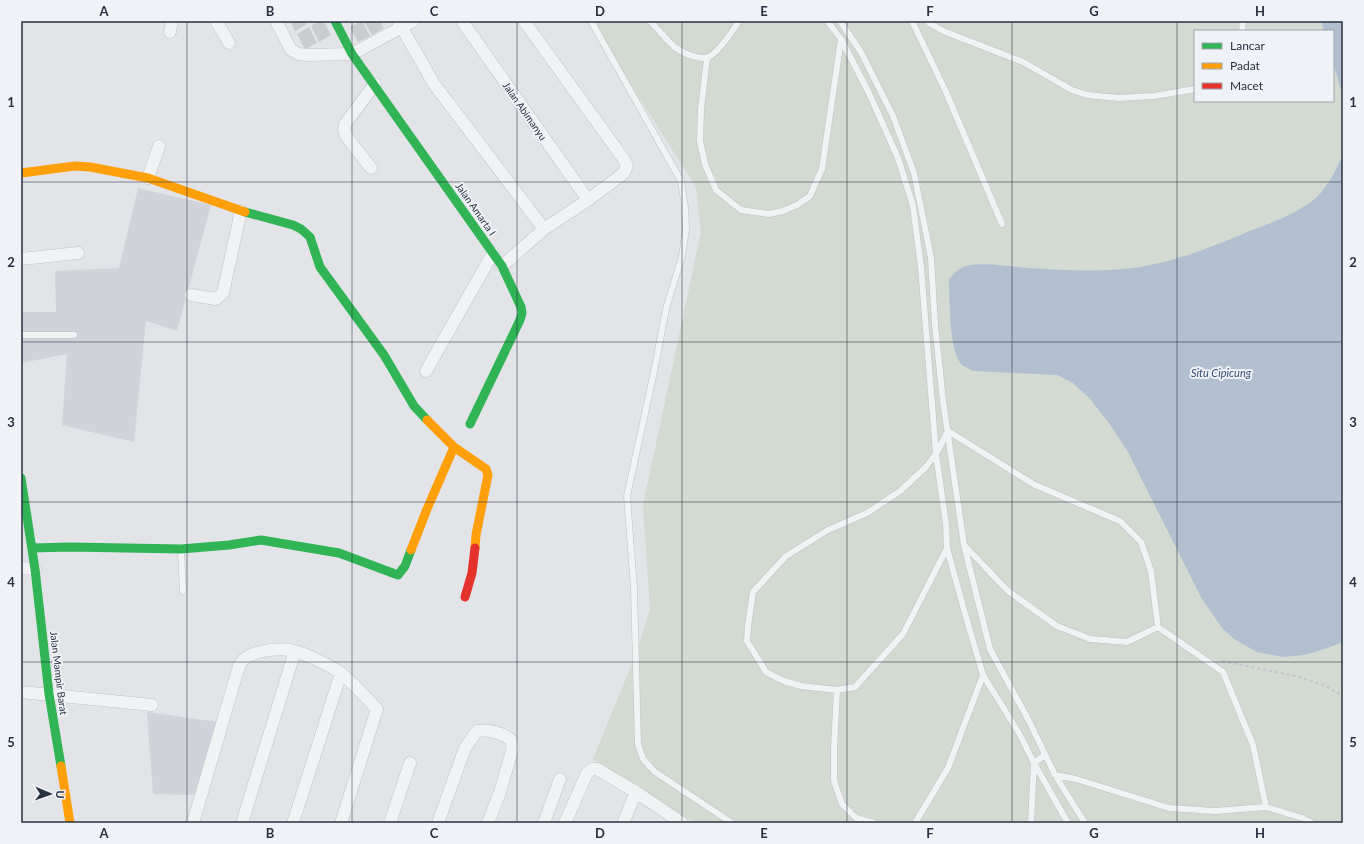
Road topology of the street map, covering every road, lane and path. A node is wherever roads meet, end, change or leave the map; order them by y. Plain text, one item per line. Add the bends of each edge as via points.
1 (216, 21) edge
2 (276, 21) edge
3 (335, 21) edge
4 (413, 21) edge
5 (462, 21) edge
6 (524, 21) edge
7 (591, 21) edge
8 (650, 21) edge
9 (739, 21) edge
10 (828, 21) edge
11 (840, 21) edge
12 (912, 21) edge
13 (928, 21) edge
14 (399, 24) edge
15 (841, 39) junction
16 (229, 43) dead end
17 (352, 54) junction
18 (708, 58) junction
19 (375, 84) junction
20 (1194, 89) edge
21 (159, 146) dead end
22 (371, 168) dead end
23 (21, 173) edge
24 (148, 178) junction
25 (588, 200) junction
26 (241, 211) junction
27 (1002, 224) dead end
28 (544, 229) junction
29 (493, 252) junction
30 (78, 253) dead end
31 (21, 260) edge
32 (502, 266) junction
33 (191, 295) dead end
34 (21, 335) edge
35 (74, 335) dead end
36 (426, 370) dead end
37 (470, 424) dead end
38 (948, 431) junction
39 (454, 447) junction
40 (936, 454) junction
41 (21, 478) edge
42 (964, 545) junction
43 (32, 548) junction
44 (947, 548) junction
45 (181, 549) junction
46 (21, 568) edge
47 (36, 569) junction
48 (183, 591) dead end
49 (465, 597) dead end
50 (1158, 627) junction
51 (295, 651) junction
52 (1201, 656) junction
53 (341, 673) junction
54 (983, 675) junction
55 (837, 690) junction
56 (21, 692) edge
57 (49, 694) junction
58 (1343, 696) edge
59 (152, 705) dead end
60 (1045, 755) junction
61 (410, 763) dead end
62 (1034, 763) junction
63 (1054, 775) junction
64 (560, 779) dead end
65 (636, 792) junction
66 (1266, 807) junction
67 (70, 823) edge
68 (192, 823) edge
69 (242, 823) edge
70 (293, 823) edge
71 (341, 823) edge
72 (390, 823) edge
73 (438, 823) edge
74 (488, 823) edge
75 (544, 823) edge
76 (565, 823) edge
77 (623, 823) edge
78 (682, 823) edge
79 (732, 823) edge
80 (874, 823) edge
81 (915, 823) edge
82 (1031, 823) edge
83 (1068, 823) edge
84 (1085, 823) edge
85 (1312, 823) edge

1 - 16 street
2 - 17 street via 292,50 299,54
3 - 17 street, Jalan Amarta I
4 - 14 street
5 - 25 street, Jalan Abimanyu
6 - 25 street via 627,165 624,173
7 - 79 lane via 681,181 686,229 682,256 666,309 627,496 634,588 638,744 643,759 655,772
8 - 18 lane via 677,49 695,57
9 - 18 lane
10 - 15 lane
11 - 38 lane via 860,52 893,116 914,173 931,258 935,325
12 - 27 lane via 946,92
13 - 20 lane via 943,31 1023,62 1087,96 1154,96
14 - 17 street
14 - 28 street via 434,84
15 - 18 lane via 822,169 816,184 810,196 797,206 768,214 741,210 716,190 705,164 700,141 701,109
15 - 40 lane via 898,158 913,206 921,267
17 - 19 street, Jalan Amarta I
19 - 22 street via 345,124 344,129 346,136
19 - 29 street, Jalan Amarta I
21 - 24 street
23 - 24 street via 75,166
24 - 26 street
25 - 28 street
26 - 33 street via 223,293 216,299
26 - 39 street via 293,225 310,236 320,267 384,355 414,406
28 - 32 street
29 - 32 street, Jalan Amarta I
29 - 36 street
30 - 31 street
32 - 37 street, Jalan Amarta I via 522,313
34 - 35 lane
38 - 40 lane
38 - 42 lane
38 - 50 lane via 1035,485 1120,521 1142,542 1151,571
39 - 45 street via 408,558 398,575 338,553 261,540
39 - 49 street via 486,469 488,475 476,535 472,573
40 - 44 lane
40 - 55 lane via 900,491 867,513 828,530 786,556 753,592 747,641 766,672 801,686
41 - 43 street, Jalan Mampir Barat
42 - 50 lane via 1008,591 1057,626 1090,639 1127,642
42 - 60 lane via 990,649
43 - 45 street
43 - 47 street, Jalan Mampir Barat
44 - 54 lane
44 - 55 lane via 903,634 855,687
45 - 48 lane
46 - 47 street
47 - 57 street, Jalan Mampir Barat
50 - 52 lane
51 - 53 street
51 - 68 street via 271,650 247,656 239,666
51 - 69 street
52 - 58 path via 1296,676 1324,685
52 - 66 lane via 1223,672 1253,745
53 - 70 street
53 - 71 street via 377,709
54 - 62 lane via 1019,733
54 - 81 lane via 948,768
55 - 80 lane via 834,781 842,804 856,818
56 - 57 street
57 - 59 street
57 - 67 street, Jalan Mampir Barat
60 - 62 lane
60 - 63 lane
61 - 72 street
62 - 82 lane
62 - 83 lane
63 - 66 lane via 1076,779 1169,808 1215,811
63 - 84 lane
64 - 75 street
65 - 76 street via 597,769 592,769 587,773
65 - 77 street
65 - 78 street
66 - 85 lane
73 - 74 street via 465,748 477,731 482,730 507,736 513,747

